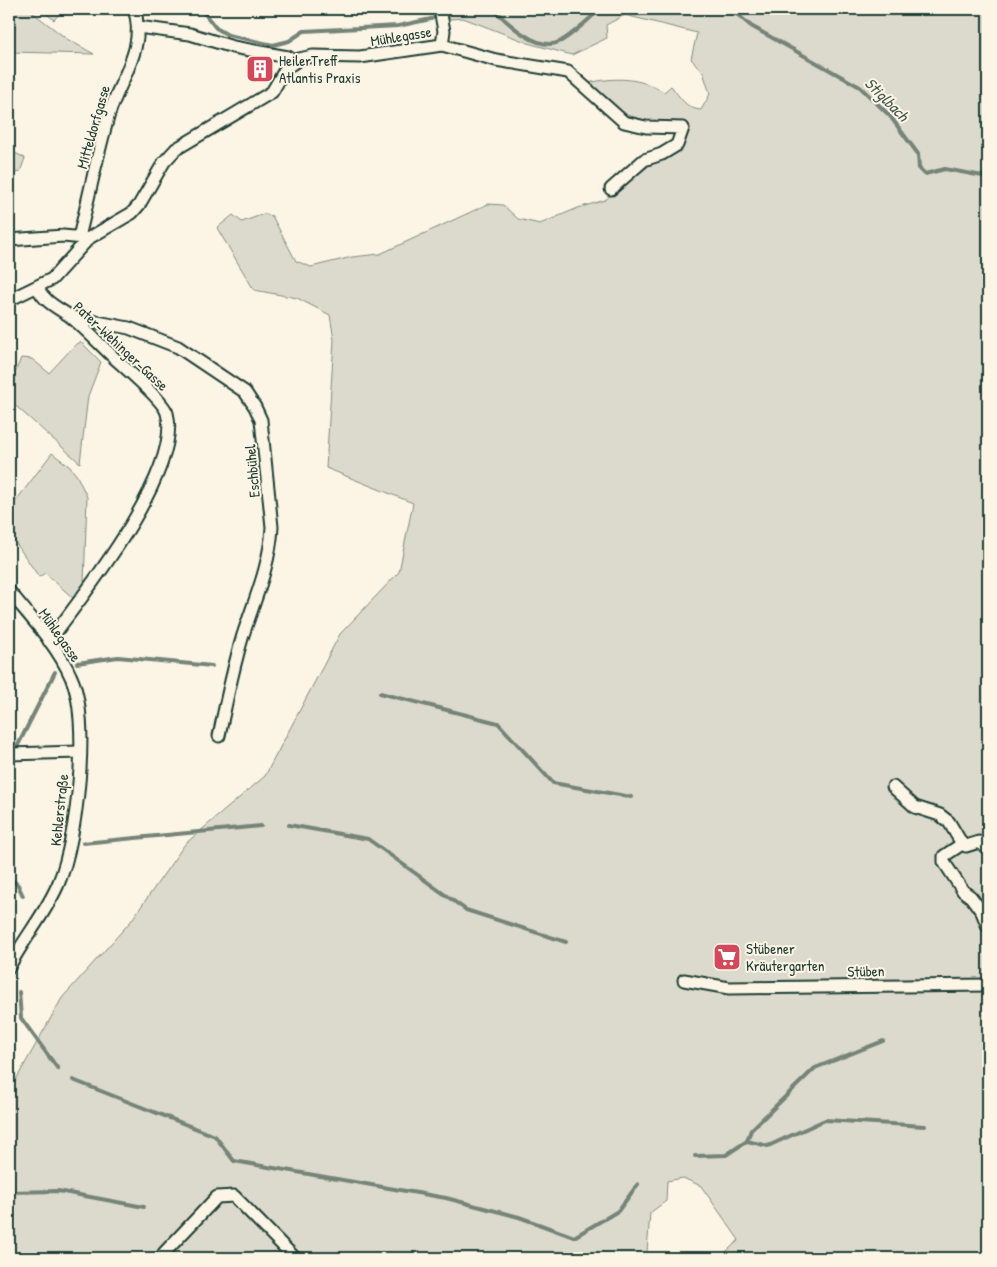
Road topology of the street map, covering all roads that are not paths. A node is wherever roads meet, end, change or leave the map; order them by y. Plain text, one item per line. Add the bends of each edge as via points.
1 (134, 9) edge
2 (440, 9) edge
3 (138, 27) junction
4 (442, 45) junction
5 (294, 61) junction
6 (610, 189) dead end
7 (84, 238) junction
8 (9, 240) edge
9 (38, 287) junction
10 (9, 300) edge
11 (71, 317) junction
12 (9, 591) edge
13 (49, 641) junction
14 (80, 732) joint
15 (219, 736) dead end
16 (79, 752) junction
17 (9, 754) edge
18 (893, 787) dead end
19 (962, 844) junction
20 (988, 849) edge
21 (988, 927) edge
22 (9, 966) edge
23 (684, 980) dead end
24 (988, 985) edge
25 (162, 1258) edge
26 (295, 1258) edge

1 - 3 street, Mitteldorfgasse
2 - 4 street
3 - 5 street via 190,34
3 - 7 street, Mitteldorfgasse via 133,57 110,114
4 - 5 street, Mühlegasse via 360,58 313,56
4 - 6 street, Mühlegasse via 496,60 568,72 624,122 646,127 683,128 677,145 644,160
5 - 7 street via 272,92 176,150 164,162 132,213
7 - 8 street via 63,236
7 - 9 street via 52,279
9 - 10 street
9 - 11 street, Pater-Wehinger-Gasse via 43,298
11 - 13 street, Pater-Wehinger-Gasse via 145,386 167,411 168,424 160,464 134,520 108,563
11 - 15 street, Eschbühel via 129,328 178,347 245,392 261,420 271,545 237,658
12 - 13 street, Mühlegasse
13 - 14 street, Mühlegasse via 72,678
14 - 16 street, Kehlerstraße
16 - 17 street
16 - 22 street, Kehlerstraße via 69,855 50,902
18 - 19 street via 915,808 940,815 949,822
19 - 20 street via 980,842
19 - 21 street via 944,856 944,862 982,912
23 - 24 street, Stüben via 729,988
25 - 26 street via 217,1197 234,1196

